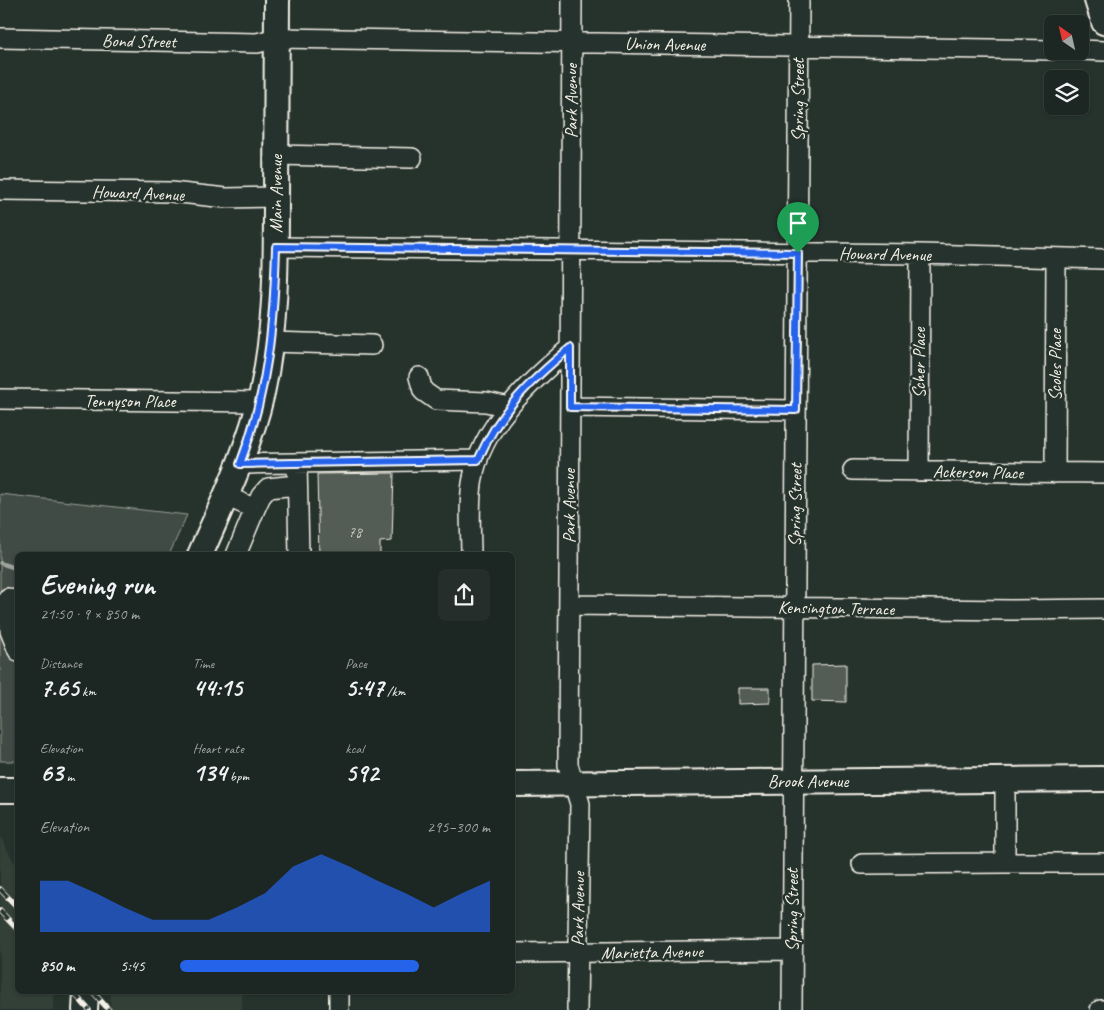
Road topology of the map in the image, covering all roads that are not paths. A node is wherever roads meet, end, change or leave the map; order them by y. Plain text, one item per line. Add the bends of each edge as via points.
1 (276, 0) edge
2 (572, 0) edge
3 (799, 0) edge
4 (1097, 0) edge
5 (1104, 22) edge
6 (0, 38) edge
7 (277, 38) junction
8 (572, 43) junction
9 (798, 45) junction
10 (1044, 50) edge
11 (1089, 50) edge
12 (1104, 51) edge
13 (276, 155) junction
14 (412, 158) dead end
15 (0, 190) edge
16 (276, 197) junction
17 (276, 247) junction
18 (571, 250) junction
19 (798, 253) junction
20 (920, 254) junction
21 (1056, 258) junction
22 (1104, 259) edge
23 (271, 342) junction
24 (372, 345) dead end
25 (570, 348) junction
26 (419, 377) dead end
27 (0, 399) edge
28 (260, 402) junction
29 (509, 407) junction
30 (570, 407) junction
31 (796, 410) junction
32 (478, 460) junction
33 (297, 463) junction
34 (240, 464) junction
35 (853, 470) dead end
36 (919, 471) junction
37 (1055, 473) junction
38 (1104, 473) edge
39 (297, 485) junction
40 (226, 496) junction
41 (255, 509) junction
42 (201, 552) edge
43 (237, 552) edge
44 (299, 552) edge
45 (471, 552) edge
46 (9, 598) edge
47 (568, 605) junction
48 (794, 607) junction
49 (1104, 609) edge
50 (15, 644) edge
51 (1104, 779) edge
52 (1005, 780) junction
53 (792, 782) junction
54 (573, 783) junction
55 (515, 784) edge
56 (0, 790) edge
57 (15, 790) edge
58 (1005, 863) junction
59 (1104, 863) edge
60 (862, 864) dead end
61 (792, 950) junction
62 (578, 952) junction
63 (515, 953) edge
64 (73, 994) edge
65 (86, 994) edge
66 (339, 994) edge
67 (72, 1010) edge
68 (85, 1010) edge
69 (340, 1010) edge
70 (577, 1010) edge
71 (792, 1010) edge
72 (1100, 1010) edge
73 (1104, 1010) edge

1 - 7 main road, Main Avenue
2 - 8 street, Park Avenue
3 - 9 street, Spring Street
4 - 5 main road
6 - 7 street, Bond Street via 257,43
7 - 8 street, Union Avenue via 402,49
7 - 13 main road, Main Avenue
8 - 9 street, Union Avenue
8 - 18 street, Park Avenue
9 - 10 street, Union Avenue
9 - 19 street, Spring Street
11 - 12 street
13 - 14 street
13 - 16 main road, Main Avenue
15 - 16 street, Howard Avenue
16 - 17 main road, Main Avenue
17 - 18 street, Howard Avenue
17 - 23 main road, Main Avenue
18 - 19 street, Howard Avenue
18 - 25 street, Park Avenue
19 - 20 street, Howard Avenue
19 - 31 street, Spring Street
20 - 21 street, Howard Avenue
20 - 36 street, Scher Place
21 - 22 street, Howard Avenue
21 - 37 street, Scoles Place
23 - 24 street
23 - 28 main road, Main Avenue
25 - 29 street via 530,381
25 - 30 street, Park Avenue
26 - 29 street via 423,391 436,400 486,402
27 - 28 street, Tennyson Place
28 - 34 main road, Main Avenue
29 - 32 street
30 - 31 street
30 - 47 street, Park Avenue
31 - 48 street, Spring Street
32 - 33 street
32 - 45 street via 472,480
33 - 34 street
33 - 39 street
34 - 40 main road, Main Avenue
35 - 36 street, Ackerson Place
36 - 37 street, Ackerson Place
37 - 38 street, Ackerson Place
39 - 41 street via 268,488
39 - 44 street
40 - 41 street
40 - 42 main road, Main Avenue
41 - 43 street
46 - 50 street via 10,631
47 - 48 street, Kensington Terrace
47 - 54 street, Park Avenue via 568,765
48 - 49 street, Kensington Terrace
48 - 53 street, Spring Street
51 - 52 main road, Brook Avenue
52 - 53 main road, Brook Avenue
52 - 58 street
53 - 54 main road, Brook Avenue
53 - 61 street, Spring Street
54 - 55 main road, Brook Avenue
54 - 62 street, Park Avenue via 580,804
56 - 57 main road
58 - 59 street
58 - 60 street
61 - 62 street, Marietta Avenue
61 - 71 street, Spring Street
62 - 63 street, Marietta Avenue
62 - 70 street, Park Avenue
64 - 67 main road
65 - 68 main road
66 - 69 street
72 - 73 street

